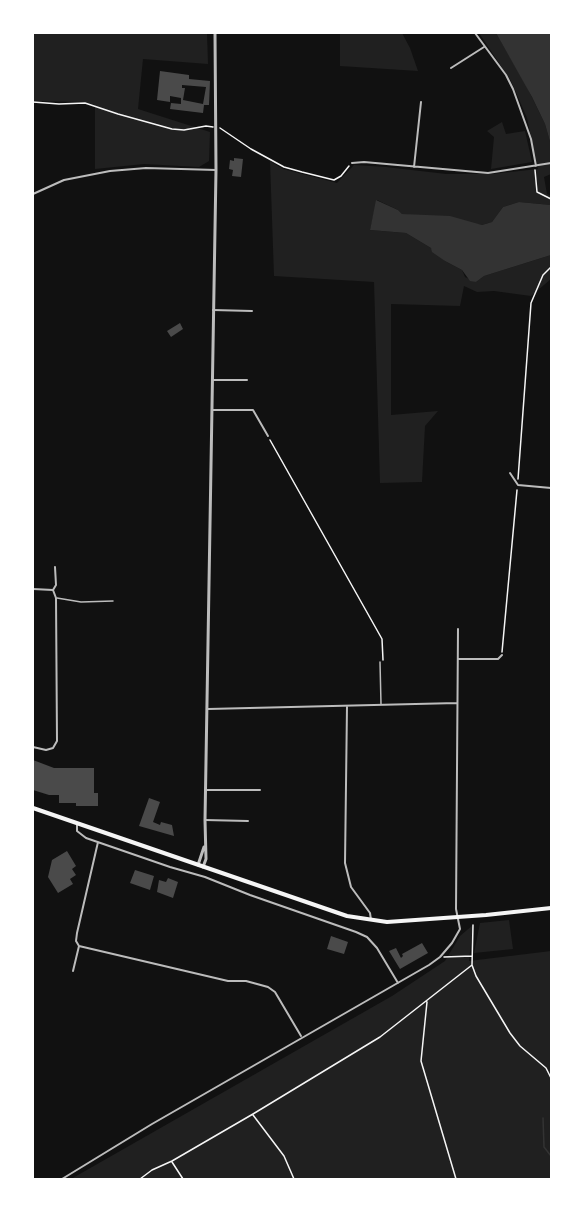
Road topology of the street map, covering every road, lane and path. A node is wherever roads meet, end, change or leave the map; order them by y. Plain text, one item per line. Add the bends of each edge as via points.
1 (215, 33) edge
2 (475, 33) edge
3 (485, 47) junction
4 (451, 68) dead end
5 (33, 102) edge
6 (421, 102) dead end
7 (216, 127) junction
8 (352, 163) joint
9 (551, 163) edge
10 (536, 166) junction
11 (414, 167) junction
12 (216, 170) junction
13 (33, 194) edge
14 (551, 199) edge
15 (551, 267) edge
16 (213, 310) junction
17 (252, 311) dead end
18 (212, 380) junction
19 (247, 380) dead end
20 (212, 410) junction
21 (268, 436) joint
22 (510, 473) dead end
23 (518, 486) junction
24 (551, 488) edge
25 (55, 567) dead end
26 (33, 589) edge
27 (53, 590) junction
28 (56, 598) junction
29 (113, 601) dead end
30 (458, 629) dead end
31 (502, 655) joint
32 (458, 659) junction
33 (381, 662) joint
34 (457, 703) junction
35 (347, 705) junction
36 (381, 705) junction
37 (208, 708) junction
38 (33, 747) edge
39 (205, 790) junction
40 (260, 790) dead end
41 (33, 808) edge
42 (205, 820) junction
43 (248, 821) dead end
44 (77, 823) junction
45 (98, 842) junction
46 (205, 845) junction
47 (198, 865) junction
48 (203, 867) junction
49 (551, 908) edge
50 (458, 917) junction
51 (371, 920) junction
52 (473, 925) dead end
53 (79, 946) junction
54 (472, 956) junction
55 (440, 957) junction
56 (472, 965) junction
57 (73, 971) dead end
58 (398, 983) junction
59 (427, 1001) junction
60 (302, 1038) junction
61 (551, 1078) edge
62 (253, 1114) junction
63 (172, 1161) junction
64 (62, 1179) edge
65 (140, 1179) edge
66 (183, 1179) edge
67 (294, 1179) edge
68 (456, 1179) edge

1 - 7 street
2 - 3 street
3 - 4 street
3 - 10 street via 513,89
5 - 7 path via 85,103 172,129
6 - 11 street
7 - 8 path via 251,149 302,172 334,180
7 - 12 street
8 - 11 street
9 - 10 street
10 - 11 street via 488,173
10 - 14 path via 537,192
12 - 13 street via 110,171 64,180
12 - 16 street
15 - 23 path via 543,275 531,303
16 - 17 street
16 - 18 street
18 - 19 street
18 - 20 street
20 - 21 street via 253,410
20 - 37 street
21 - 33 path via 382,639
22 - 23 street
23 - 24 street
23 - 31 path
25 - 27 street
26 - 27 street
27 - 28 street
28 - 29 lane
28 - 38 street via 57,741 46,750
30 - 32 street
31 - 32 street via 498,659
32 - 34 street
33 - 36 lane
34 - 36 street
34 - 50 street
35 - 36 street
35 - 37 street
35 - 51 street via 345,863 351,887
37 - 39 street
39 - 40 street
39 - 42 street
41 - 44 main road
42 - 43 street
42 - 46 street
44 - 45 street via 80,835
44 - 47 main road
45 - 53 street via 77,933
45 - 58 street via 356,932 377,948
46 - 47 street
46 - 48 street
47 - 48 main road
48 - 51 main road via 346,916
49 - 50 main road
50 - 51 main road
50 - 55 street via 459,934
52 - 54 path
53 - 57 street
53 - 60 street via 268,987 275,992
54 - 55 path
54 - 56 path
55 - 58 street
56 - 59 path
56 - 61 path via 510,1033 546,1068
58 - 60 street
59 - 62 path via 380,1037
59 - 68 path via 421,1061
60 - 64 street
62 - 63 path
62 - 67 path via 284,1156
63 - 65 path
63 - 66 path

